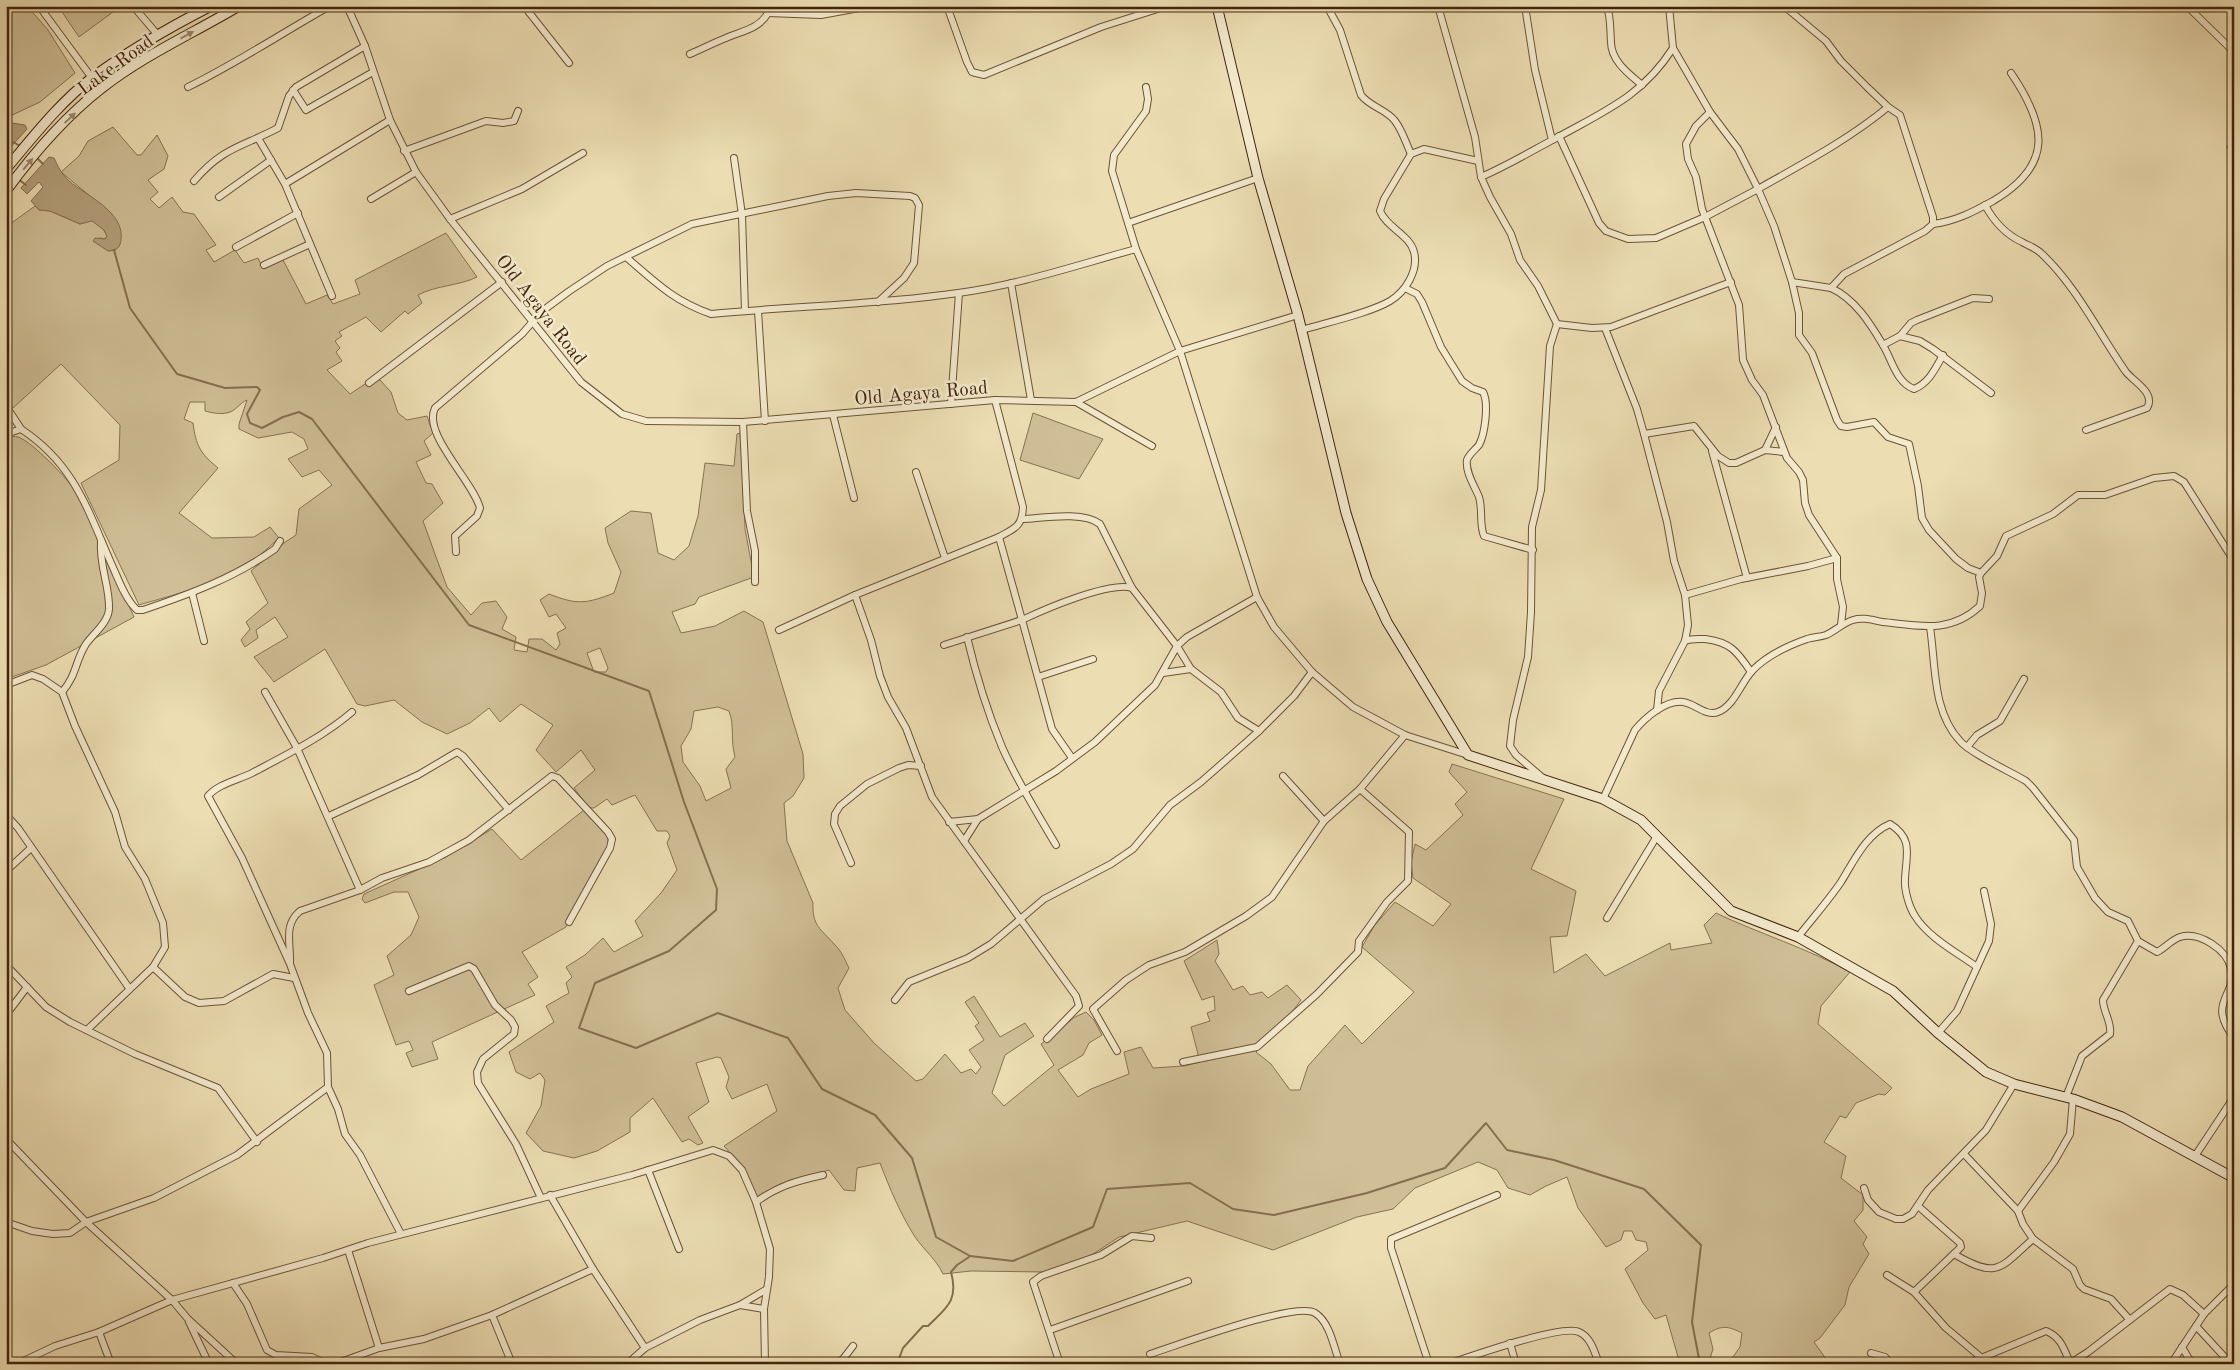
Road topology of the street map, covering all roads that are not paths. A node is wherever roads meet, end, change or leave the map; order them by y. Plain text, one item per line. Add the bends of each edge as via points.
1 (39, 6) edge
2 (133, 6) edge
3 (211, 6) edge
4 (240, 6) edge
5 (330, 6) edge
6 (347, 6) edge
7 (524, 6) edge
8 (870, 6) edge
9 (946, 6) edge
10 (1167, 6) edge
11 (1217, 6) edge
12 (1327, 6) edge
13 (1438, 6) edge
14 (1525, 6) edge
15 (1607, 6) edge
16 (1669, 6) edge
17 (1784, 6) edge
18 (2187, 6) edge
19 (767, 9) edge
20 (157, 34) junction
21 (365, 46) junction
22 (1673, 48) junction
23 (2234, 52) edge
24 (690, 54) dead end
25 (569, 63) dead end
26 (373, 72) junction
27 (2011, 74) dead end
28 (92, 78) junction
29 (1642, 85) junction
30 (1146, 87) dead end
31 (188, 88) dead end
32 (293, 90) junction
33 (1888, 107) junction
34 (518, 111) dead end
35 (1710, 112) junction
36 (390, 120) junction
37 (1559, 136) junction
38 (258, 138) junction
39 (1552, 140) junction
40 (404, 151) junction
41 (583, 153) dead end
42 (1411, 154) junction
43 (734, 158) dead end
44 (271, 160) junction
45 (1478, 161) junction
46 (6, 169) edge
47 (416, 172) junction
48 (1481, 177) junction
49 (1258, 178) junction
50 (194, 181) dead end
51 (285, 184) junction
52 (1758, 190) junction
53 (6, 191) edge
54 (219, 197) dead end
55 (371, 199) dead end
56 (1985, 205) junction
57 (298, 213) junction
58 (742, 215) junction
59 (1706, 217) junction
60 (450, 219) junction
61 (1128, 222) junction
62 (1933, 224) junction
63 (310, 244) junction
64 (236, 247) dead end
65 (1136, 249) junction
66 (626, 257) junction
67 (264, 265) dead end
68 (502, 282) junction
69 (1731, 282) junction
70 (1792, 282) junction
71 (1011, 283) junction
72 (1405, 288) junction
73 (1831, 288) junction
74 (959, 293) junction
75 (332, 296) dead end
76 (1989, 299) dead end
77 (878, 302) junction
78 (745, 311) junction
79 (758, 311) junction
80 (1298, 315) junction
81 (532, 322) junction
82 (1557, 324) junction
83 (1605, 328) junction
84 (1302, 330) junction
85 (1900, 336) junction
86 (1883, 345) junction
87 (1180, 351) junction
88 (1943, 355) junction
89 (369, 383) dead end
90 (1991, 393) dead end
91 (995, 400) junction
92 (1031, 400) junction
93 (1076, 402) junction
94 (951, 404) junction
95 (6, 406) edge
96 (833, 415) junction
97 (765, 421) junction
98 (743, 422) junction
99 (1776, 427) junction
100 (21, 429) junction
101 (2086, 430) dead end
102 (6, 434) edge
103 (1644, 434) junction
104 (1152, 446) dead end
105 (1712, 448) junction
106 (1765, 450) junction
107 (1784, 452) junction
108 (916, 472) dead end
109 (854, 498) dead end
110 (1022, 519) junction
111 (999, 537) junction
112 (101, 540) junction
113 (280, 542) dead end
114 (1533, 550) junction
115 (456, 552) dead end
116 (945, 558) junction
117 (1837, 558) junction
118 (2234, 560) edge
119 (1981, 573) junction
120 (1747, 578) junction
121 (755, 582) dead end
122 (1132, 588) junction
123 (192, 593) junction
124 (855, 595) junction
125 (1685, 596) junction
126 (1256, 597) junction
127 (1022, 620) junction
128 (1842, 626) junction
129 (1930, 628) junction
130 (779, 630) dead end
131 (967, 637) junction
132 (1685, 641) junction
133 (204, 642) dead end
134 (944, 644) dead end
135 (1177, 646) junction
136 (1094, 659) dead end
137 (1191, 669) junction
138 (1312, 672) junction
139 (1751, 672) junction
140 (1163, 673) junction
141 (1038, 677) junction
142 (2024, 679) dead end
143 (6, 686) edge
144 (62, 692) junction
145 (266, 692) dead end
146 (1658, 710) junction
147 (352, 712) dead end
148 (1258, 732) junction
149 (1405, 735) junction
150 (1967, 747) junction
151 (298, 748) junction
152 (1468, 755) junction
153 (1072, 758) junction
154 (921, 766) junction
155 (1283, 776) dead end
156 (1543, 779) junction
157 (1360, 789) junction
158 (1023, 790) junction
159 (1603, 799) junction
160 (509, 810) junction
161 (6, 815) edge
162 (329, 816) junction
163 (978, 820) junction
164 (1324, 821) junction
165 (950, 822) junction
166 (1657, 836) junction
167 (964, 841) junction
168 (1056, 845) dead end
169 (31, 848) junction
170 (852, 863) dead end
171 (6, 871) edge
172 (360, 890) junction
173 (1984, 892) dead end
174 (1019, 918) junction
175 (1607, 918) dead end
176 (569, 922) dead end
177 (1798, 937) junction
178 (2138, 941) junction
179 (290, 964) junction
180 (6, 965) edge
181 (153, 967) junction
182 (1977, 967) junction
183 (294, 978) junction
184 (27, 988) junction
185 (129, 988) junction
186 (410, 991) dead end
187 (895, 1000) dead end
188 (1079, 1006) junction
189 (1093, 1009) junction
190 (6, 1015) edge
191 (87, 1030) junction
192 (1938, 1034) junction
193 (2234, 1038) edge
194 (1047, 1039) dead end
195 (1117, 1051) dead end
196 (1183, 1062) dead end
197 (2014, 1084) junction
198 (328, 1086) junction
199 (2234, 1097) edge
200 (2070, 1098) junction
201 (6, 1139) edge
202 (256, 1142) junction
203 (1964, 1154) junction
204 (2195, 1156) junction
205 (648, 1170) junction
206 (823, 1175) dead end
207 (2234, 1178) edge
208 (1864, 1188) dead end
209 (550, 1195) junction
210 (1497, 1196) dead end
211 (542, 1198) junction
212 (756, 1202) junction
213 (1918, 1206) junction
214 (2018, 1211) junction
215 (6, 1222) edge
216 (86, 1222) junction
217 (401, 1234) junction
218 (1152, 1238) dead end
219 (2033, 1239) junction
220 (348, 1250) junction
221 (679, 1250) dead end
222 (1954, 1254) junction
223 (593, 1269) junction
224 (1887, 1275) dead end
225 (1188, 1281) dead end
226 (233, 1283) junction
227 (2234, 1284) edge
228 (767, 1289) junction
229 (1914, 1292) junction
230 (172, 1300) junction
231 (740, 1305) junction
232 (764, 1309) junction
233 (2204, 1314) junction
234 (492, 1315) junction
235 (188, 1319) junction
236 (2129, 1319) junction
237 (2196, 1326) junction
238 (1050, 1330) junction
239 (99, 1332) junction
240 (1510, 1343) junction
241 (853, 1346) dead end
242 (2182, 1346) junction
243 (379, 1348) junction
244 (645, 1348) junction
245 (1871, 1353) dead end
246 (1150, 1354) dead end
247 (1984, 1358) junction
248 (765, 1363) edge
249 (2070, 1363) edge
250 (17, 1364) edge
251 (111, 1364) edge
252 (209, 1364) edge
253 (237, 1364) edge
254 (327, 1364) edge
255 (335, 1364) edge
256 (512, 1364) edge
257 (627, 1364) edge
258 (833, 1364) edge
259 (1060, 1364) edge
260 (1340, 1364) edge
261 (1429, 1364) edge
262 (1448, 1364) edge
263 (1516, 1364) edge
264 (1599, 1364) edge
265 (1891, 1364) edge
266 (1967, 1364) edge
267 (1988, 1364) edge
268 (2171, 1364) edge
269 (2192, 1364) edge
270 (2231, 1364) edge

1 - 28 street
2 - 20 street
3 - 20 street, Lake Road
53 -> 4 street, Lake Road via 41,148 101,89 159,50
5 - 31 street
6 - 21 street, Old Agaya Road
7 - 25 street
8 - 19 street via 821,15
9 - 10 street via 972,72 984,75 1100,27
11 - 49 street
12 - 42 street via 1340,30 1361,95 1366,102 1395,121
13 - 45 street via 1468,109
14 - 39 street via 1535,70
15 - 29 street via 1611,19 1610,44 1617,62
16 - 22 street
17 - 33 street via 1826,41 1841,61
18 - 23 street
19 - 24 street via 764,20 751,29
20 - 28 street, Lake Road
21 - 26 street, Old Agaya Road
21 - 32 street
22 - 29 street via 1663,64
22 - 35 street
26 - 32 street via 307,110
26 - 36 street, Old Agaya Road
27 - 56 street via 2027,96 2035,118 2039,143 2037,154 2024,177
28 - 46 street, Lake Road via 33,136
29 - 37 street via 1609,110
30 - 61 street via 1146,111 1114,155 1112,171
32 - 38 street via 278,128
33 - 52 street via 1830,147
33 - 62 street via 1900,115
34 - 40 street via 514,121 486,121
35 - 52 street via 1738,149
35 - 59 street via 1696,126 1686,144
36 - 40 street, Old Agaya Road
36 - 51 street
37 - 39 street
37 - 59 street via 1594,208 1598,224 1606,231 1628,239 1656,238
38 - 44 street
38 - 50 street via 221,155
39 - 48 street via 1510,165
40 - 47 street, Old Agaya Road
41 - 60 street via 522,189
42 - 45 street via 1424,149
42 - 72 street via 1380,211 1383,219 1405,238 1414,252 1414,269
43 - 58 street
44 - 51 street
44 - 54 street
45 - 48 street
47 - 55 street
47 - 60 street, Old Agaya Road
48 - 82 street via 1511,234 1520,260 1538,286
49 - 61 street
49 - 80 street
51 - 57 street
52 - 59 street
52 - 70 street via 1774,226
56 - 62 street via 1963,217
56 - 101 street via 2004,231 2037,249 2070,283 2127,374 2148,394 2147,408
57 - 63 street
57 - 64 street
58 - 66 street via 692,224
58 - 77 street via 856,193 915,198 919,205 914,263 904,278
58 - 78 street
59 - 69 street
60 - 68 street, Old Agaya Road
61 - 65 street
62 - 73 street via 1844,274
63 - 67 street
63 - 75 street
65 - 71 street
65 - 87 street
66 - 78 street via 672,297 691,307 712,314
66 - 81 street via 588,278 540,312
68 - 81 street, Old Agaya Road
68 - 89 street
69 - 83 street
69 - 99 street via 1739,305 1743,360 1763,394
70 - 73 street
70 - 119 street via 1799,313 1799,334 1812,353 1837,420 1841,426 1847,427 1874,422 1888,438 1909,444 1922,518 1956,559
71 - 74 street
71 - 92 street
72 - 84 street via 1389,301
72 - 114 street via 1417,294 1422,302 1462,381 1485,396 1487,409 1482,439 1467,460 1481,505 1484,536
73 - 86 street via 1851,300
74 - 77 street
74 - 94 street
76 - 85 street via 1974,298 1917,320 1910,323
77 - 79 street
78 - 79 street
79 - 97 street
80 - 84 street
80 - 87 street, Old Agaya Road
81 - 98 street, Old Agaya Road via 581,382 622,414 646,421
81 - 115 street via 522,334 439,402 432,413 436,432 480,508 477,516 455,536
82 - 83 street
82 - 114 street via 1550,346 1543,469 1533,518
83 - 103 street
84 - 152 street via 1346,513 1367,579 1387,622
85 - 86 street
85 - 88 street via 1920,341
86 - 88 street via 1901,381 1914,389 1930,378
87 - 93 street, Old Agaya Road
87 - 126 street
88 - 90 street
91 - 92 street, Old Agaya Road
91 - 94 street, Old Agaya Road
91 - 110 street via 1023,507
92 - 93 street, Old Agaya Road
93 - 104 street
94 - 96 street, Old Agaya Road
95 - 100 street
96 - 97 street, Old Agaya Road
96 - 109 street
97 - 98 street, Old Agaya Road
98 - 121 street via 747,511 755,551
99 - 106 street
99 - 107 street
100 - 102 street
100 - 112 street via 69,474
103 - 105 street via 1694,426
103 - 125 street
105 - 106 street via 1729,463
105 - 120 street
106 - 107 street
107 - 117 street via 1803,480 1809,515
108 - 116 street
110 - 111 street via 1017,527
110 - 122 street via 1066,516 1096,521
111 - 116 street
111 - 127 street
112 - 123 street via 137,610
112 - 144 street via 100,560 108,615 86,644 74,676
113 - 123 street via 275,549 228,578
114 - 156 street via 1528,657 1510,746
116 - 124 street
117 - 120 street
117 - 128 street
118 - 119 street via 2184,482 2167,476 2105,495 2078,495 2053,514 2006,536 1997,556
119 - 129 street via 1980,606 1953,623
120 - 125 street
122 - 127 street via 1124,585 1094,592
122 - 135 street
123 - 133 street
124 - 130 street
124 - 154 street via 888,697 906,728
125 - 132 street via 1688,625
126 - 135 street
126 - 138 street via 1274,627
127 - 131 street
127 - 141 street
128 - 129 street via 1864,618
128 - 139 street via 1785,648 1766,658
129 - 150 street via 1939,704 1960,742
131 - 134 street
131 - 158 street via 977,680 1002,747
132 - 139 street via 1699,639 1728,644
132 - 146 street via 1659,691
135 - 137 street
135 - 140 street
136 - 141 street
137 - 140 street
137 - 148 street via 1221,692 1238,718
138 - 148 street via 1294,696
138 - 149 street via 1353,707
139 - 146 street via 1728,705 1719,712 1703,711 1683,702 1674,702
140 - 153 street via 1106,733
141 - 153 street via 1052,729
142 - 150 street via 2000,721 1983,730
143 - 144 street via 35,675
144 - 181 street via 126,847 145,880 163,923 165,947
145 - 151 street
146 - 159 street via 1635,730
147 - 151 street
148 - 174 street via 1202,782 1170,805 1133,849 1111,864 1056,891
149 - 152 street
149 - 157 street
150 - 178 street via 2033,788 2074,840 2077,867 2095,898 2108,912 2128,920
151 - 162 street
151 - 179 street via 208,796 242,858
152 - 156 street
153 - 158 street
154 - 165 street via 932,797
154 - 170 street via 899,768 867,784 840,806 834,824
155 - 164 street
156 - 159 street
157 - 164 street
157 - 196 street via 1409,832 1408,881 1387,902 1359,941 1358,952 1317,994 1257,1047
158 - 163 street
158 - 168 street
159 - 166 street via 1641,820
160 - 162 street via 457,752
160 - 172 street via 469,840 429,862 382,878
160 - 176 street via 552,776 558,778 612,839
161 - 169 street
162 - 172 street
163 - 165 street
163 - 167 street
164 - 189 street via 1272,897 1185,952 1149,965
165 - 167 street
166 - 175 street
166 - 177 street via 1731,911
167 - 174 street
169 - 171 street
169 - 185 street
172 - 179 street via 320,903 294,916 289,925
173 - 182 street via 1991,924
174 - 187 street via 991,944 968,958 909,982
174 - 188 street via 1069,983
177 - 182 street via 1862,848 1890,824 1907,845 1905,880 1914,915 1937,938
177 - 192 street via 1893,991
178 - 193 street via 2157,952 2180,937 2190,936 2202,939 2220,952 2229,963 2232,975 2221,1013
178 - 200 street via 2103,1000 2110,1034 2082,1056
179 - 183 street
180 - 184 street
181 - 183 street via 185,997 199,1003 224,1001 272,974
181 - 185 street
182 - 192 street via 1957,1010
183 - 198 street via 327,1053
184 - 190 street
184 - 191 street via 46,1008
185 - 191 street
186 - 211 street via 469,966 495,1005 511,1020 514,1034 482,1059 476,1072 478,1084 516,1144
188 - 189 street
188 - 194 street
189 - 195 street
191 - 202 street via 135,1054 218,1088
192 - 197 street via 1986,1072
197 - 200 street
197 - 203 street via 1986,1130
198 - 202 street
198 - 217 street via 344,1134 360,1155
199 - 204 street
200 - 204 street via 2122,1117
200 - 214 street via 2070,1134
201 - 216 street
202 - 216 street via 154,1198
203 - 213 street via 1928,1190
203 - 214 street
204 - 207 street
205 - 209 street
205 - 212 street via 713,1150 729,1156 742,1170
205 - 221 street
206 - 212 street via 773,1189
208 - 213 street via 1873,1207 1896,1219 1912,1214
209 - 211 street
209 - 223 street
210 - 261 street via 1391,1239 1391,1248
211 - 217 street
212 - 228 street via 770,1249
213 - 222 street via 1960,1243 1961,1247
214 - 219 street
215 - 216 street via 32,1232 53,1234 70,1233
216 - 230 street
217 - 220 street
218 - 238 street via 1132,1236 1102,1255 1036,1279 1033,1286
219 - 222 street via 2002,1266 1976,1266
219 - 236 street via 2073,1269 2084,1289 2111,1299
220 - 226 street
220 - 243 street
222 - 229 street
223 - 234 street
223 - 244 street
224 - 229 street
225 - 238 street
226 - 230 street
226 - 254 street via 248,1304 267,1350 276,1355 312,1357
227 - 233 street
228 - 231 street
228 - 232 street
229 - 247 street via 1946,1328
230 - 235 street
230 - 239 street
231 - 232 street
231 - 244 street via 700,1320
232 - 248 street
233 - 236 street via 2183,1295 2170,1289
233 - 237 street
234 - 243 street via 424,1339
234 - 256 street
235 - 252 street
235 - 253 street
236 - 249 street
237 - 242 street
237 - 270 street
238 - 259 street
239 - 250 street via 55,1346
239 - 251 street
240 - 262 street
240 - 263 street
240 - 264 street via 1567,1330 1579,1331 1594,1348
241 - 258 street via 844,1359
242 - 268 street
242 - 269 street
243 - 255 street
244 - 257 street
245 - 265 street via 1885,1357
246 - 260 street via 1262,1318 1303,1309 1315,1313 1323,1321
247 - 249 street via 2046,1331 2060,1341
247 - 266 street
247 - 267 street

